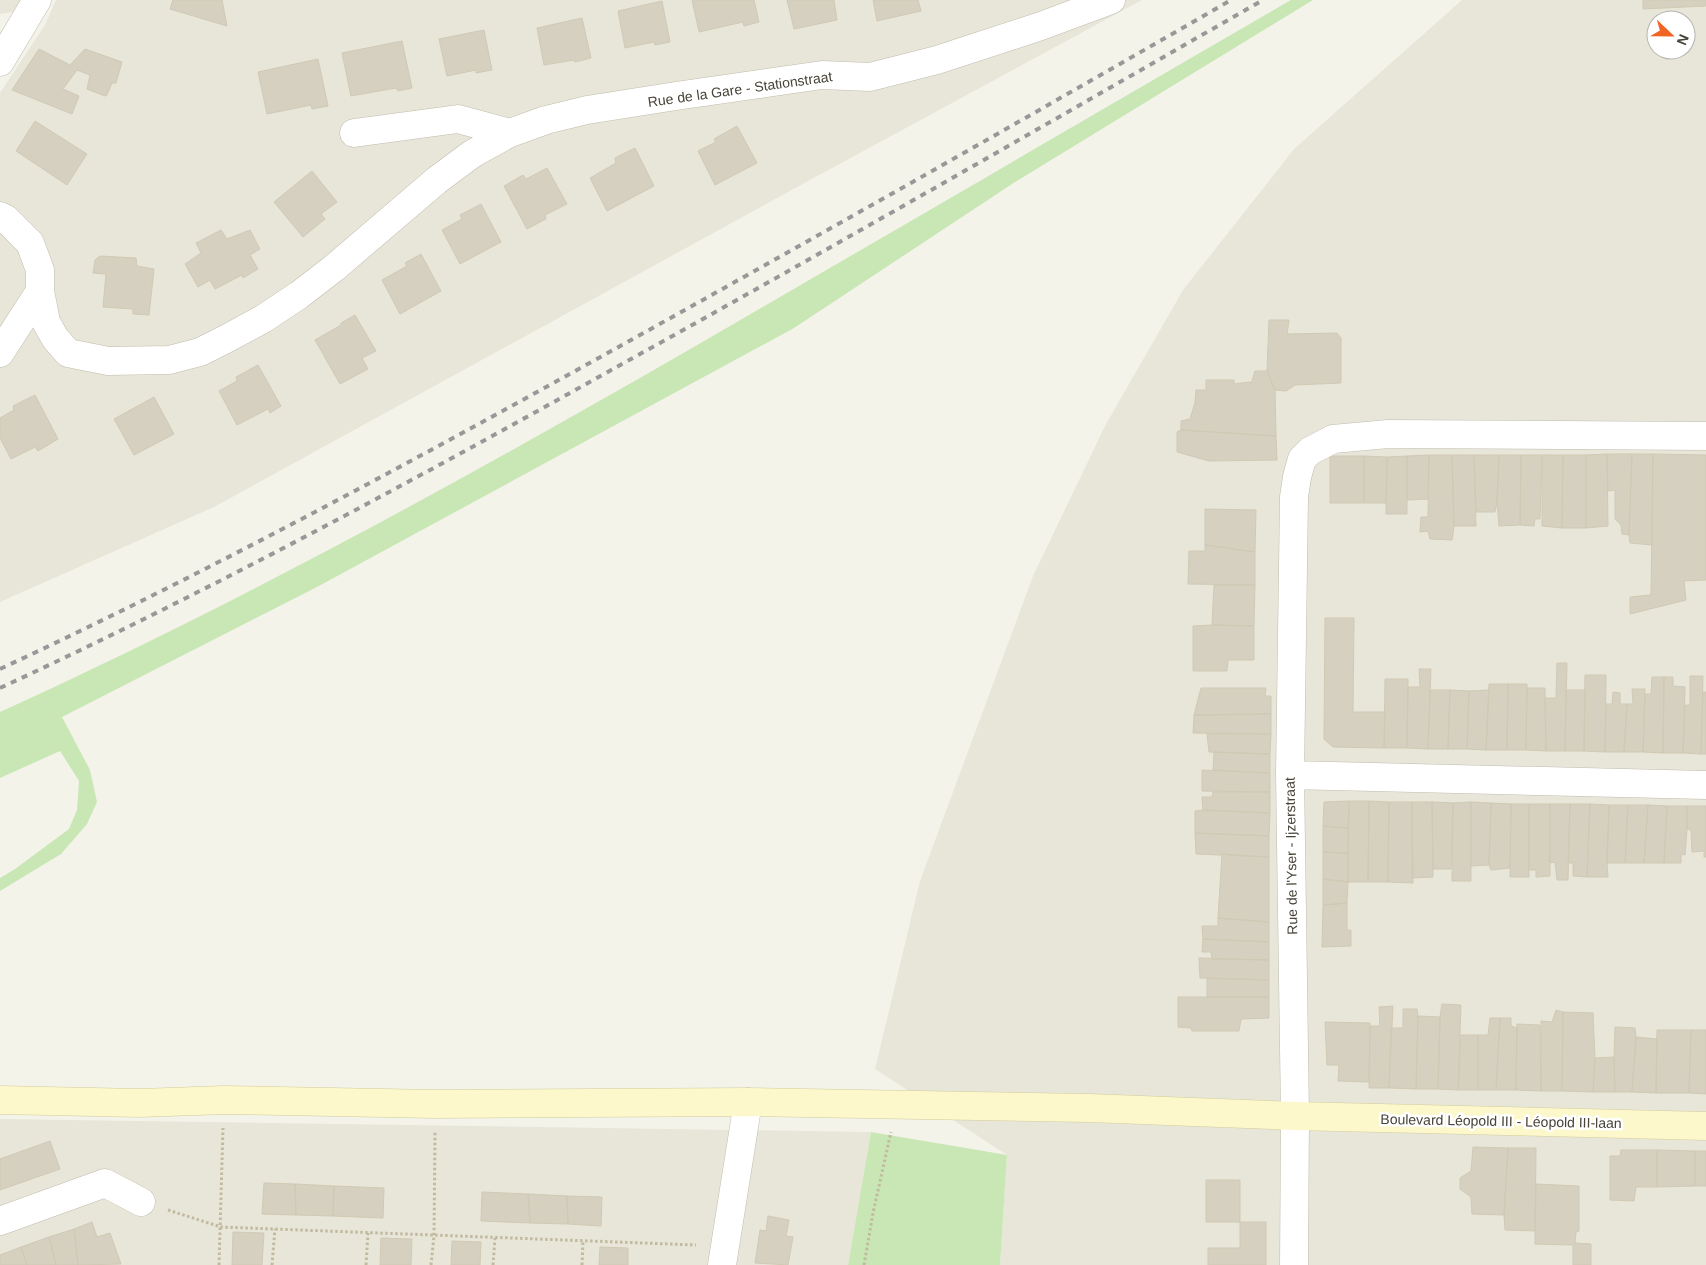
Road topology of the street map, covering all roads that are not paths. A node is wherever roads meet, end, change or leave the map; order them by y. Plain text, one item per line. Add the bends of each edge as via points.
1 (38, 0) edge
2 (1111, 0) edge
3 (0, 62) edge
4 (354, 132) dead end
5 (510, 133) junction
6 (0, 216) edge
7 (40, 291) junction
8 (0, 354) edge
9 (1706, 436) edge
10 (1290, 775) junction
11 (1706, 785) edge
12 (0, 1100) edge
13 (748, 1102) junction
14 (1295, 1116) junction
15 (1706, 1126) edge
16 (141, 1202) road end
17 (0, 1221) edge
18 (723, 1256) edge
19 (1294, 1265) edge

1 - 3 street
2 - 5 street, Rue de la Gare - Stationstraat via 937,60 870,77 822,75 587,110
4 - 5 street via 458,119
5 - 7 street, Rue de la Gare - Stationstraat via 472,154 437,180 299,295 263,319 200,352 168,360 108,361 68,353 54,338 46,322
6 - 7 street, Rue de la Gare - Stationstraat via 30,243 40,270
7 - 8 street
9 - 10 street, Rue de l'Yser - Ijzerstraat via 1388,434 1333,439 1310,450 1302,459 1294,497
10 - 11 street
10 - 14 street, Rue de l'Yser - Ijzerstraat
12 - 13 main road, Boulevard Léopold III - Léopold III-laan via 435,1104
13 - 14 main road, Boulevard Léopold III - Léopold III-laan via 1089,1108
13 - 18 street
14 - 15 main road, Boulevard Léopold III - Léopold III-laan
14 - 19 street, Rue de l'Yser - Ijzerstraat
16 - 17 street via 105,1183

